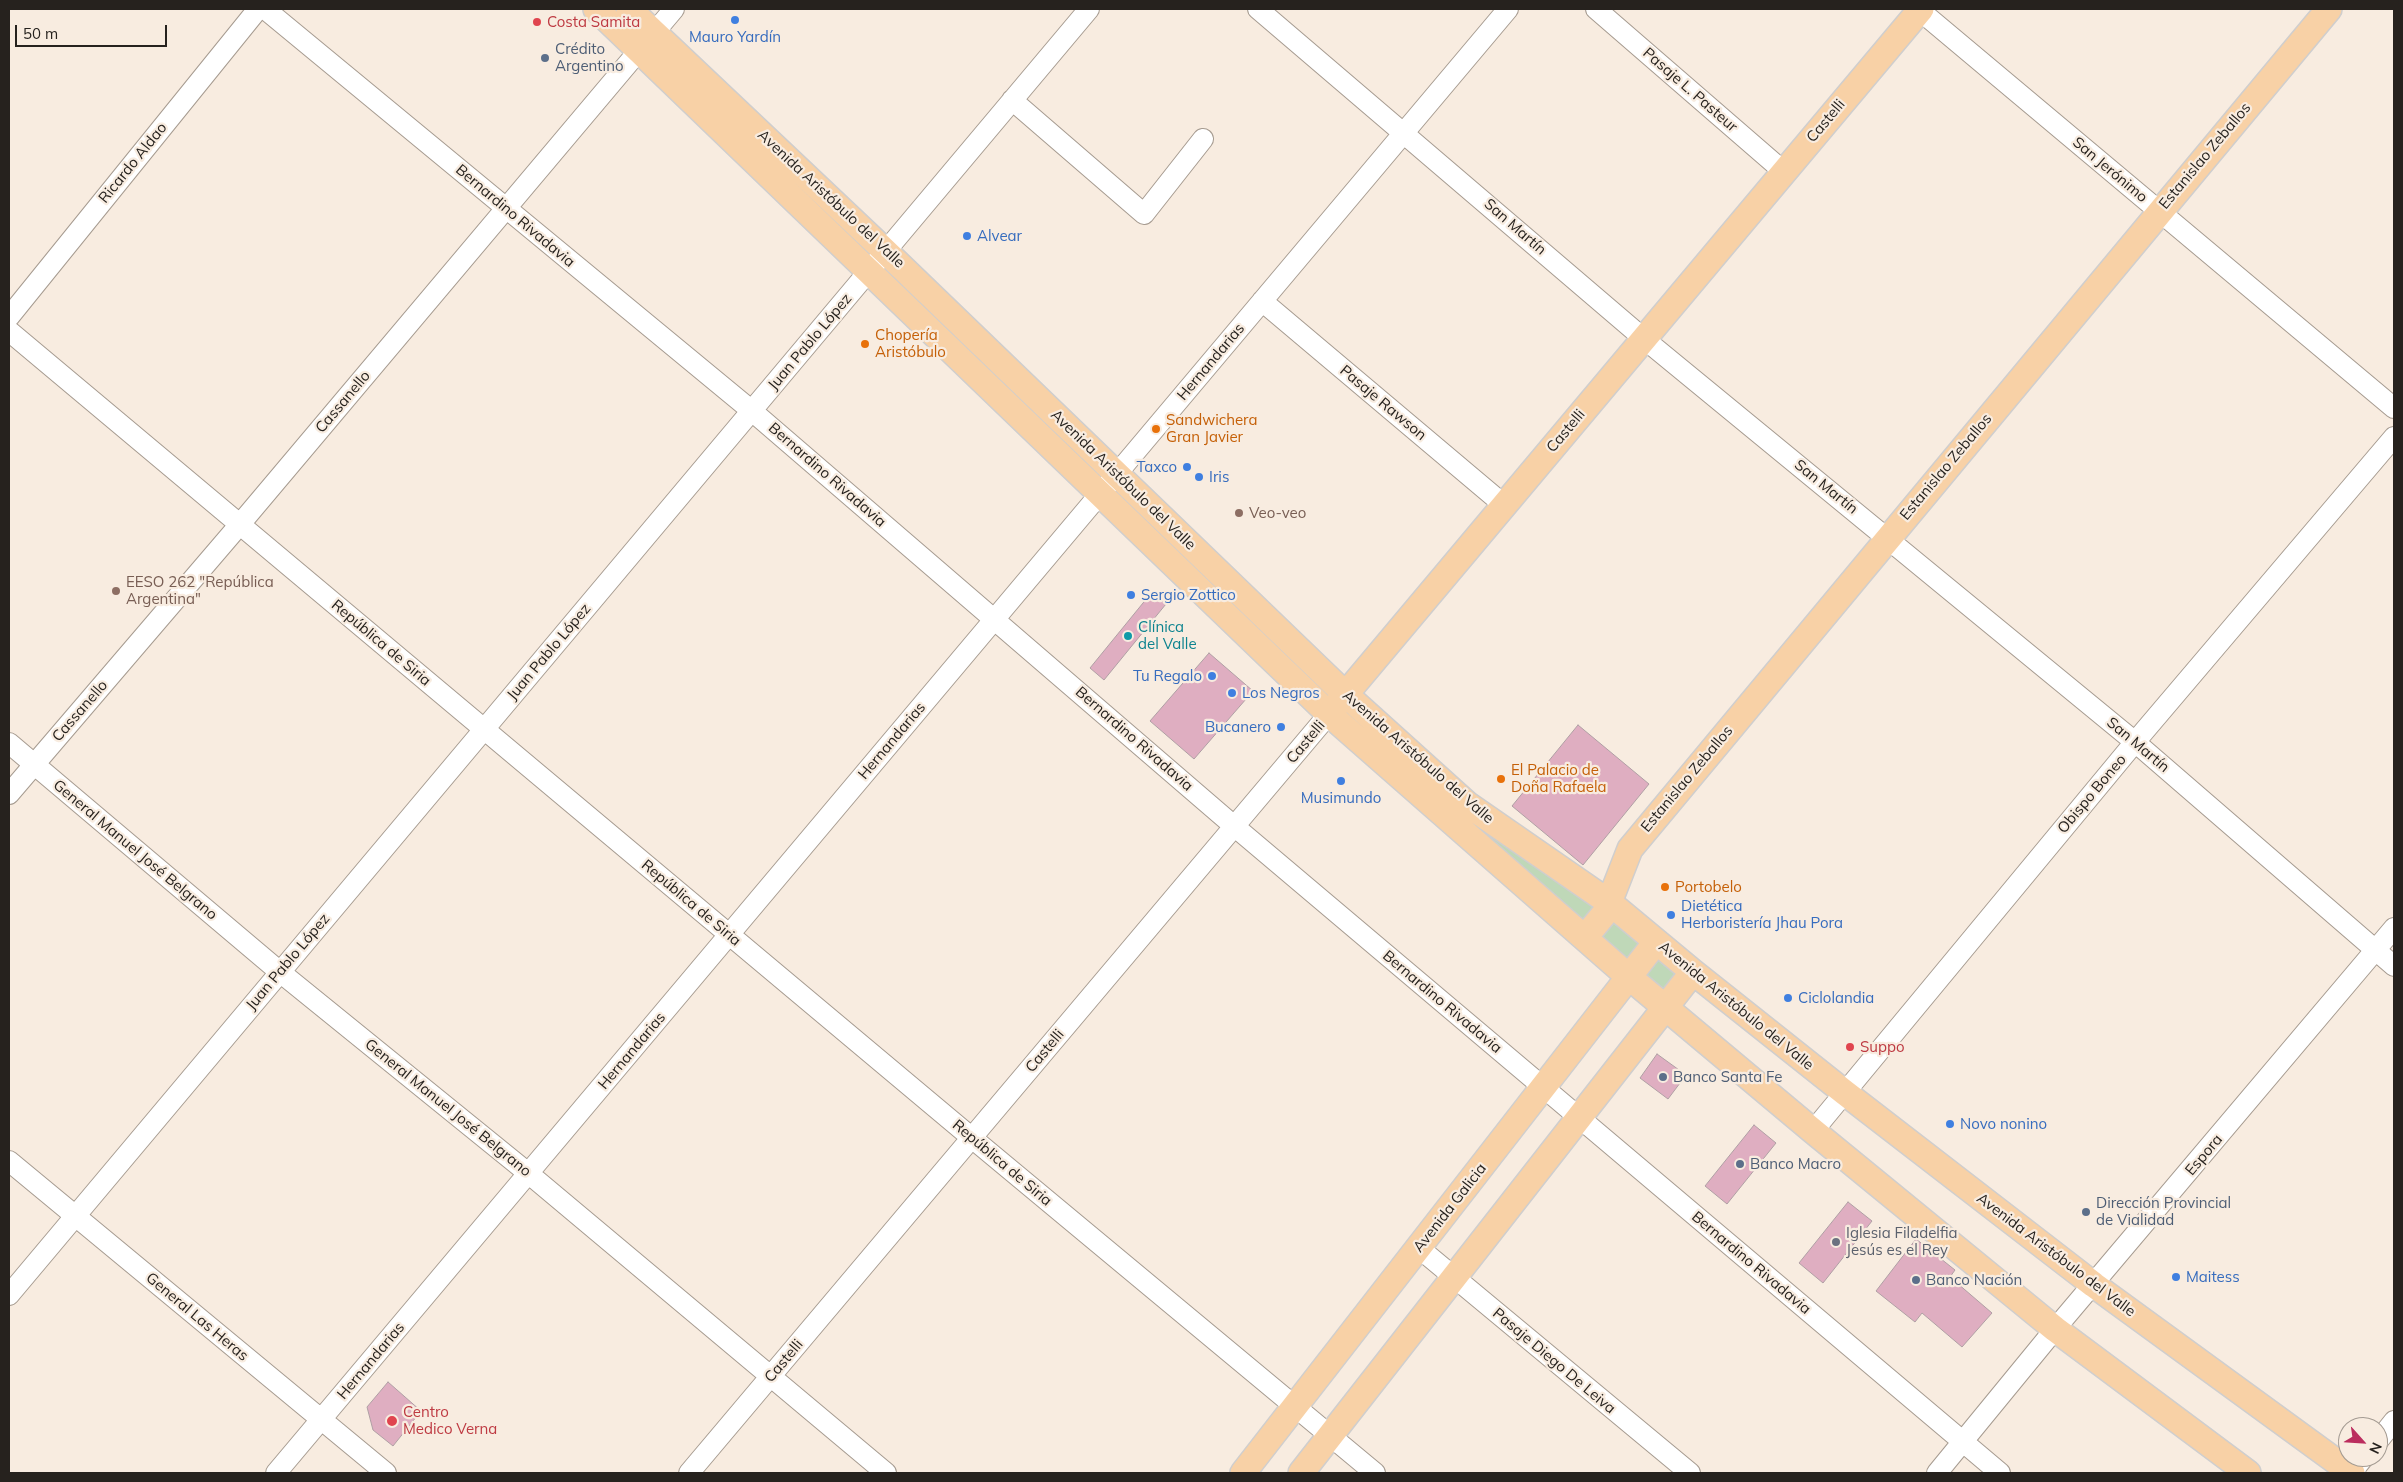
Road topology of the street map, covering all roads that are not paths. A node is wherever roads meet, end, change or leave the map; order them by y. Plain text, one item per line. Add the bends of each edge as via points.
1 (258, 9) edge
2 (265, 9) edge
3 (596, 9) edge
4 (630, 9) edge
5 (674, 9) edge
6 (1090, 9) edge
7 (1258, 9) edge
8 (1508, 9) edge
9 (1596, 9) edge
10 (1919, 9) edge
11 (2329, 9) edge
12 (647, 40) junction
13 (1012, 100) junction
14 (1405, 132) junction
15 (1203, 139) dead end
16 (1783, 171) junction
17 (506, 208) junction
18 (2160, 211) junction
19 (885, 251) junction
20 (869, 270) junction
21 (1262, 301) junction
22 (9, 317) edge
23 (9, 331) edge
24 (1643, 338) junction
25 (2394, 408) edge
26 (752, 411) junction
27 (2394, 438) edge
28 (1117, 474) junction
29 (1100, 494) junction
30 (1504, 505) junction
31 (240, 524) junction
32 (1887, 538) junction
33 (993, 618) junction
34 (1345, 694) junction
35 (1329, 714) junction
36 (484, 729) junction
37 (2135, 742) junction
38 (9, 743) edge
39 (34, 764) junction
40 (9, 794) edge
41 (1234, 826) junction
42 (1610, 903) junction
43 (2394, 928) edge
44 (730, 935) junction
45 (1581, 935) junction
46 (1656, 942) junction
47 (2376, 950) junction
48 (2394, 966) edge
49 (280, 972) junction
50 (1692, 972) junction
51 (1629, 977) junction
52 (1665, 1007) junction
53 (1543, 1087) junction
54 (1844, 1092) junction
55 (1579, 1117) junction
56 (1813, 1131) junction
57 (972, 1138) junction
58 (9, 1161) edge
59 (528, 1173) junction
60 (75, 1216) junction
61 (1419, 1248) junction
62 (1453, 1277) junction
63 (2094, 1285) junction
64 (9, 1294) edge
65 (2055, 1329) junction
66 (771, 1376) junction
67 (1296, 1407) junction
68 (321, 1420) junction
69 (1330, 1436) junction
70 (1963, 1443) junction
71 (276, 1473) edge
72 (386, 1473) edge
73 (689, 1473) edge
74 (886, 1473) edge
75 (1244, 1473) edge
76 (1300, 1473) edge
77 (1375, 1473) edge
78 (1690, 1473) edge
79 (1937, 1473) edge
80 (2000, 1473) edge
81 (2248, 1473) edge
82 (2351, 1473) edge

1 - 22 street, Ricardo Aldao
2 - 17 street, Bernardino Rivadavia
3 - 12 main road, Avenida Aristóbulo del Valle
4 - 12 main road, Avenida Aristóbulo del Valle
5 - 12 street, Cassanello
6 - 13 street, Juan Pablo López
7 - 14 street, San Martín
8 - 14 street, Hernandarias
9 - 16 street, Pasaje L. Pasteur
10 - 16 main road, Castelli
10 - 18 street, San Jerónimo
11 - 18 main road, Estanislao Zeballos
12 - 17 street, Cassanello
12 - 19 main road, Avenida Aristóbulo del Valle
12 - 20 main road, Avenida Aristóbulo del Valle
13 - 15 street via 1144,214
13 - 19 street, Juan Pablo López
14 - 21 street, Hernandarias
14 - 24 street, San Martín
16 - 24 main road, Castelli
17 - 26 street, Bernardino Rivadavia
17 - 31 street, Cassanello
18 - 25 street, San Jerónimo
18 - 32 main road, Estanislao Zeballos
19 - 20 street, Juan Pablo López
19 - 28 main road, Avenida Aristóbulo del Valle
20 - 26 street, Juan Pablo López
20 - 29 main road, Avenida Aristóbulo del Valle
21 - 28 street, Hernandarias
21 - 30 street, Pasaje Rawson
23 - 31 street, República de Siria
24 - 30 main road, Castelli
24 - 32 street, San Martín
26 - 33 street, Bernardino Rivadavia
26 - 36 street, Juan Pablo López
27 - 37 street, Obispo Boneo
28 - 29 street, Hernandarias
28 - 34 main road, Avenida Aristóbulo del Valle
29 - 33 street, Hernandarias
29 - 35 main road, Avenida Aristóbulo del Valle
30 - 34 main road, Castelli
31 - 36 street, República de Siria
31 - 39 street, Cassanello
32 - 37 street, San Martín
32 - 42 main road, Estanislao Zeballos via 1630,849 1622,863
33 - 41 street, Bernardino Rivadavia
33 - 44 street, Hernandarias
34 - 35 main road, Castelli
34 - 42 main road, Avenida Aristóbulo del Valle via 1467,804
35 - 41 street, Castelli
35 - 45 main road, Avenida Aristóbulo del Valle
36 - 44 street, República de Siria
36 - 49 street, Juan Pablo López
37 - 47 street, San Martín
37 - 54 street, Obispo Boneo
38 - 39 street, General Manuel José Belgrano
39 - 40 street, Cassanello
39 - 49 street, General Manuel José Belgrano
41 - 53 street, Bernardino Rivadavia
41 - 57 street, Castelli
42 - 45 main road, Estanislao Zeballos via 1599,922
42 - 46 main road, Avenida Aristóbulo del Valle
43 - 47 street, Espora
44 - 57 street, República de Siria
44 - 59 street, Hernandarias
45 - 51 main road, Avenida Aristóbulo del Valle
46 - 50 main road, Avenida Aristóbulo del Valle
46 - 51 main road, Avenida Galicia
47 - 48 street, San Martín
47 - 63 street, Espora
49 - 59 street, General Manuel José Belgrano
49 - 60 street, Juan Pablo López
50 - 52 main road
50 - 54 main road, Avenida Aristóbulo del Valle
51 - 52 main road, Avenida Aristóbulo del Valle
51 - 53 main road, Avenida Galicia
52 - 55 main road
52 - 56 main road, Avenida Aristóbulo del Valle
53 - 55 street, Bernardino Rivadavia
53 - 61 main road, Avenida Galicia
54 - 56 street, Obispo Boneo
54 - 63 main road, Avenida Aristóbulo del Valle
55 - 62 main road
55 - 70 street, Bernardino Rivadavia
56 - 65 main road, Avenida Aristóbulo del Valle
57 - 66 street, Castelli
57 - 67 street, República de Siria
58 - 60 street, General Las Heras
59 - 66 street, General Manuel José Belgrano
59 - 68 street, Hernandarias
60 - 64 street, Juan Pablo López
60 - 68 street, General Las Heras
61 - 62 street, Pasaje Diego De Leiva
61 - 67 main road, Avenida Galicia
62 - 69 main road
62 - 78 street, Pasaje Diego De Leiva
63 - 65 street, Espora
63 - 82 main road, Avenida Aristóbulo del Valle
65 - 70 street, Espora
65 - 81 main road, Avenida Aristóbulo del Valle
66 - 73 street, Castelli
66 - 74 street, General Manuel José Belgrano
67 - 69 street, República de Siria
67 - 75 main road, Avenida Galicia
68 - 71 street, Hernandarias
68 - 72 street, General Las Heras
69 - 76 main road
69 - 77 street, República de Siria
70 - 79 street, Espora
70 - 80 street, Bernardino Rivadavia

